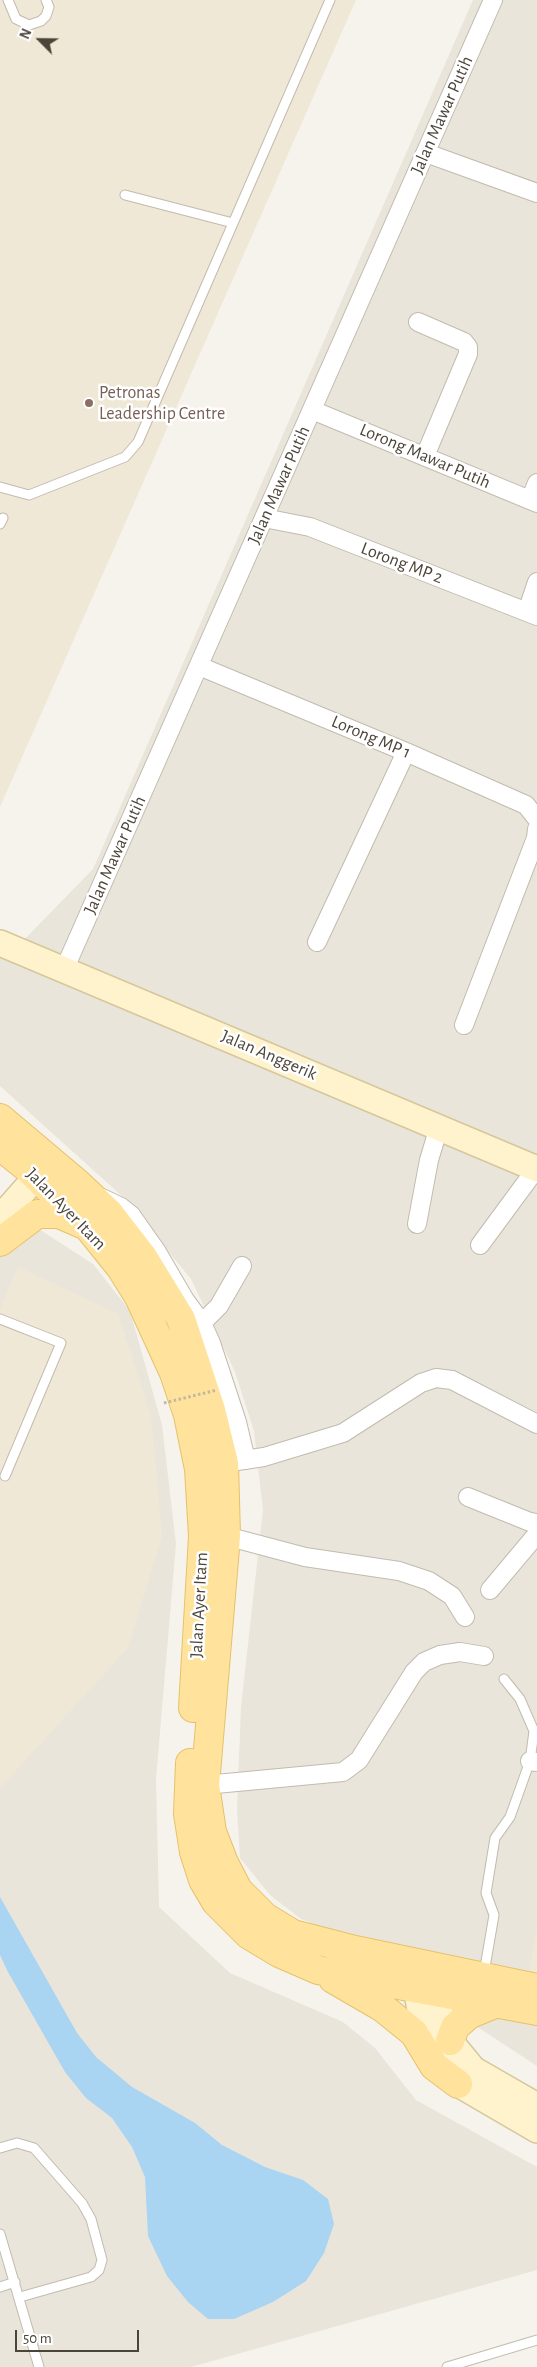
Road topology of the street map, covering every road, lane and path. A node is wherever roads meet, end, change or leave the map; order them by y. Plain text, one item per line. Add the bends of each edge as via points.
1 (8, 0) edge
2 (46, 0) edge
3 (330, 0) edge
4 (493, 0) edge
5 (426, 153) junction
6 (537, 193) edge
7 (125, 195) dead end
8 (233, 223) junction
9 (418, 322) dead end
10 (312, 410) junction
11 (425, 456) junction
12 (537, 483) edge
13 (0, 487) edge
14 (533, 501) edge
15 (264, 518) junction
16 (537, 582) edge
17 (532, 614) edge
18 (199, 666) junction
19 (406, 752) junction
20 (537, 819) edge
21 (537, 829) edge
22 (318, 942) dead end
23 (0, 943) edge
24 (64, 970) junction
25 (464, 1025) dead end
26 (0, 1118) edge
27 (439, 1127) junction
28 (0, 1146) edge
29 (35, 1166) junction
30 (537, 1169) edge
31 (76, 1182) junction
32 (0, 1196) edge
33 (0, 1218) edge
34 (417, 1224) dead end
35 (88, 1227) junction
36 (0, 1242) edge
37 (480, 1245) dead end
38 (242, 1266) dead end
39 (0, 1320) edge
40 (202, 1323) junction
41 (217, 1390) dead end
42 (164, 1403) dead end
43 (537, 1424) edge
44 (235, 1461) junction
45 (5, 1476) dead end
46 (468, 1497) dead end
47 (537, 1523) edge
48 (537, 1534) edge
49 (226, 1536) junction
50 (490, 1590) dead end
51 (465, 1617) dead end
52 (484, 1656) dead end
53 (504, 1679) dead end
54 (533, 1762) edge
55 (205, 1785) junction
56 (318, 1970) junction
57 (428, 1977) junction
58 (483, 1977) junction
59 (537, 1988) edge
60 (496, 2003) junction
61 (537, 2011) edge
62 (450, 2041) junction
63 (458, 2084) junction
64 (537, 2106) edge
65 (537, 2130) edge
66 (0, 2148) edge
67 (0, 2234) edge
68 (15, 2282) junction
69 (0, 2287) edge
70 (20, 2297) junction
71 (537, 2340) edge
72 (39, 2367) edge
73 (448, 2367) edge

1 - 2 lane via 16,19 29,25 46,16 49,7
3 - 8 lane
4 - 5 street, Jalan Mawar Putih
5 - 6 street
5 - 10 street, Jalan Mawar Putih
7 - 8 lane
8 - 13 lane via 138,442 125,457 30,495
9 - 11 street via 464,342 468,347 468,354
10 - 11 street, Lorong Mawar Putih
10 - 15 street, Jalan Mawar Putih
11 - 14 street, Lorong Mawar Putih
12 - 14 street
15 - 17 street, Lorong MP 2 via 310,527
15 - 18 street, Jalan Mawar Putih
16 - 17 street
18 - 19 street, Lorong MP 1
18 - 24 street, Jalan Mawar Putih
19 - 20 street, Lorong MP 1 via 526,805
19 - 22 street
21 - 25 street
23 - 24 street, Jalan Anggerik
24 - 27 street, Jalan Anggerik
26 - 29 main road, Jalan Ayer Itam
27 - 30 street, Jalan Anggerik
27 - 34 street
28 - 29 main road, Jalan Ayer Itam
29 - 31 main road, Jalan Ayer Itam
29 - 32 street
29 - 33 street
29 - 35 main road, Jalan Ayer Itam
30 - 37 street
31 - 40 street via 130,1215
31 - 44 main road, Jalan Ayer Itam via 108,1213 144,1257 181,1319 212,1410
35 - 36 main road via 59,1214 37,1214
35 - 56 main road, Jalan Ayer Itam via 121,1268 139,1297 174,1373 188,1415 199,1469 203,1536 188,1814 202,1880 216,1902 249,1935
38 - 40 street via 219,1306
39 - 45 lane via 60,1343
40 - 44 street via 237,1422
41 - 42 path, bridge
43 - 44 street via 452,1380 436,1378 421,1383 343,1433 264,1457
44 - 49 main road, Jalan Ayer Itam
46 - 47 street
48 - 50 street
49 - 51 street via 305,1557 399,1571 429,1581 452,1596
49 - 55 main road, Jalan Ayer Itam
52 - 55 street via 460,1652 424,1662 414,1672 359,1760 343,1772
53 - 54 lane via 520,1700 534,1731
54 - 58 lane via 510,1817 496,1838 486,1893 494,1915
55 - 57 main road, Jalan Ayer Itam via 212,1832 224,1862 238,1890 265,1917 293,1934 354,1950
56 - 57 main road, Jalan Ayer Itam
56 - 63 main road via 383,2008 414,2033 434,2066
57 - 58 main road
57 - 60 main road
57 - 62 street
57 - 63 street via 421,2016 430,2045
58 - 59 main road
60 - 61 main road
60 - 62 main road via 470,2014 455,2027
62 - 64 street via 473,2069
63 - 65 street
66 - 70 lane via 17,2143 34,2148 82,2203 91,2218 102,2260 92,2277
67 - 68 lane
68 - 69 lane
68 - 70 lane
70 - 72 lane
71 - 73 lane

